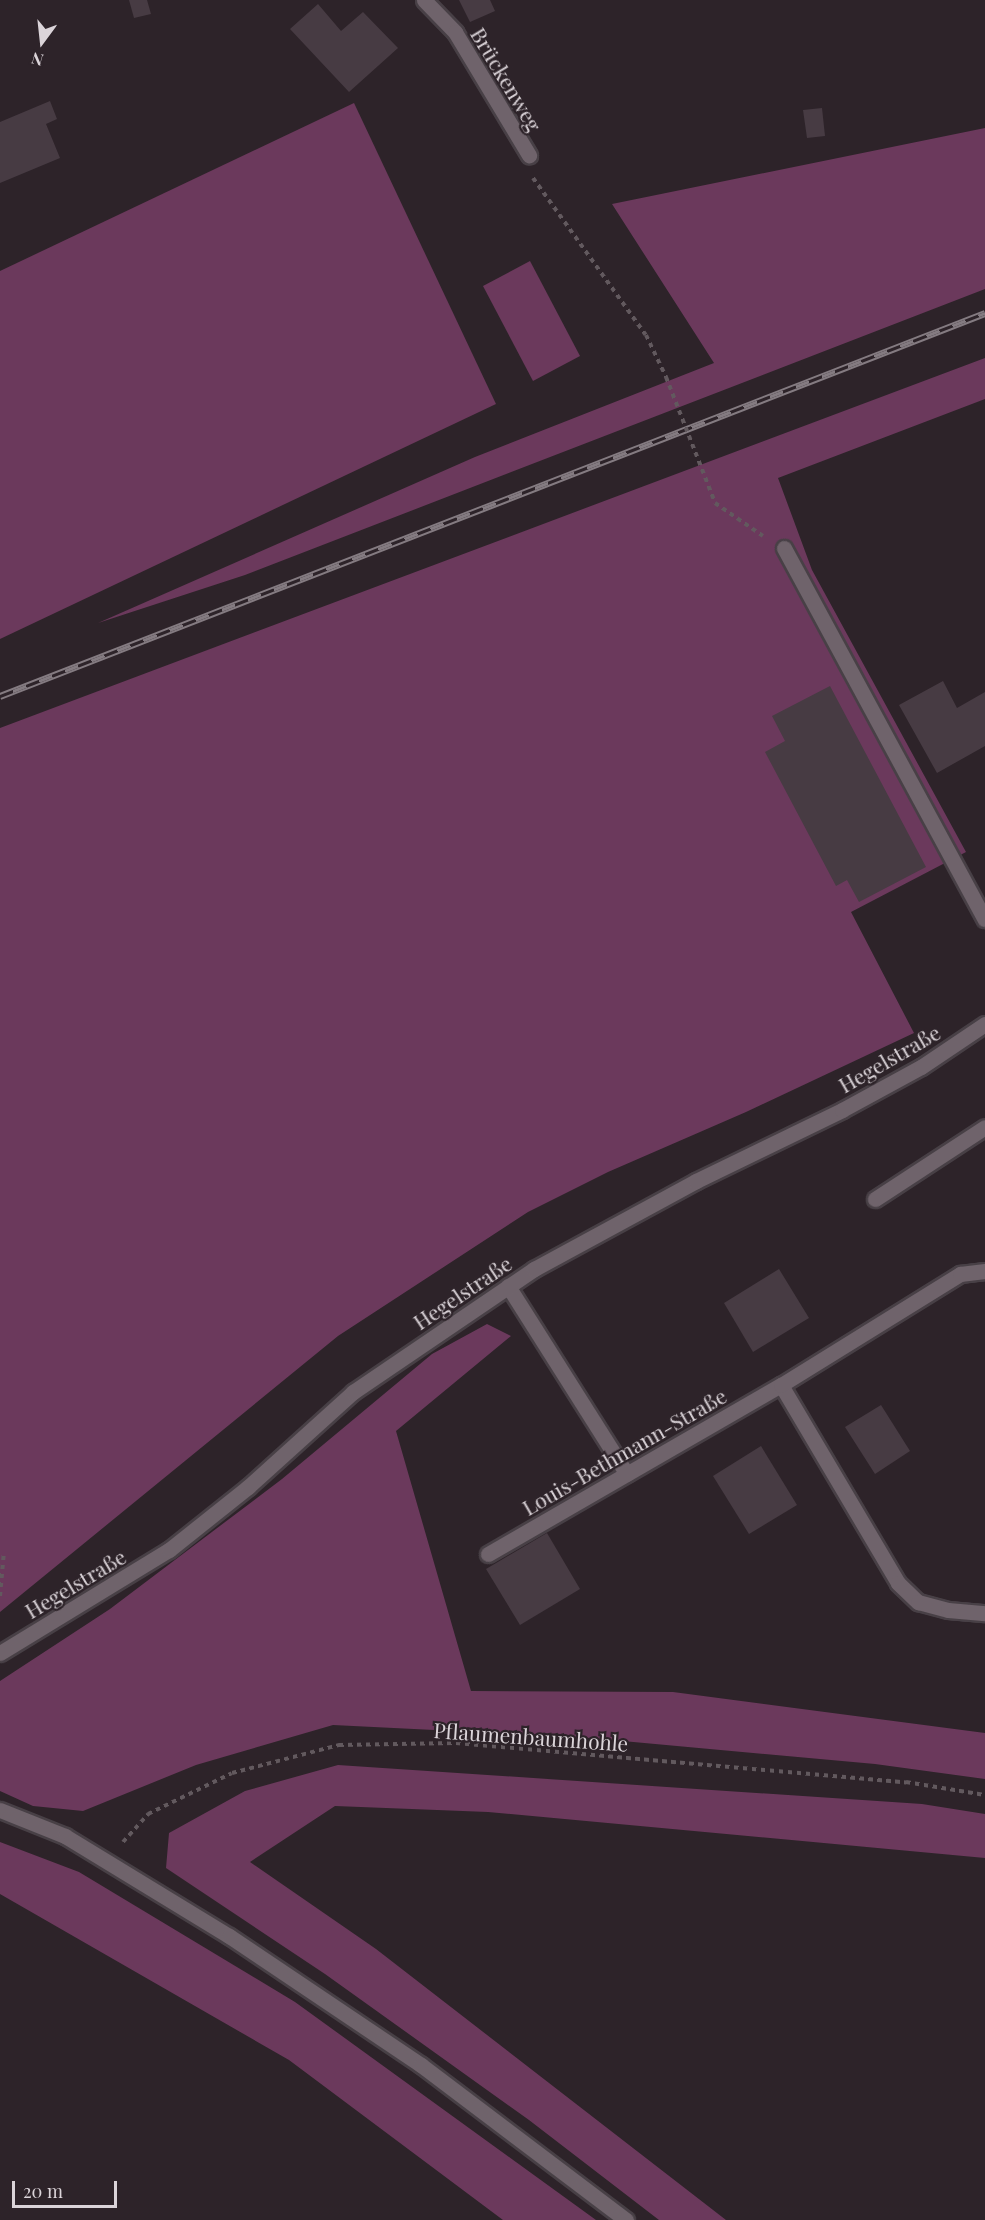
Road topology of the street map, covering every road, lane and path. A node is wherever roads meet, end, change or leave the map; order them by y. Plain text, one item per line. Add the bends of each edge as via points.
1 (424, 0) edge
2 (529, 155) joint
3 (784, 548) joint
4 (985, 919) edge
5 (985, 1024) edge
6 (985, 1127) edge
7 (875, 1199) dead end
8 (985, 1272) edge
9 (508, 1286) junction
10 (781, 1385) junction
11 (627, 1474) junction
12 (4, 1551) dead end
13 (488, 1554) dead end
14 (0, 1596) edge
15 (985, 1613) edge
16 (0, 1653) edge
17 (985, 1795) edge
18 (0, 1810) edge
19 (109, 1862) junction
20 (626, 2220) edge

1 - 2 street, Brückenweg via 455,32
2 - 3 path, bridge via 523,164 646,335 716,503
3 - 4 street
5 - 9 street, Hegelstraße via 921,1067 843,1110 696,1181
6 - 7 street
8 - 10 street, Louis-Bethmann-Straße via 960,1274
9 - 11 street
9 - 16 street, Hegelstraße via 353,1392 248,1487 169,1550
10 - 11 street, Louis-Bethmann-Straße
10 - 15 street via 898,1583 918,1602 948,1610
11 - 13 street, Louis-Bethmann-Straße
12 - 14 path
17 - 19 path, Pflaumenbaumhohle via 906,1782 456,1743 339,1745 232,1773 148,1814
18 - 19 street via 65,1836
19 - 20 street via 229,1936 421,2064

